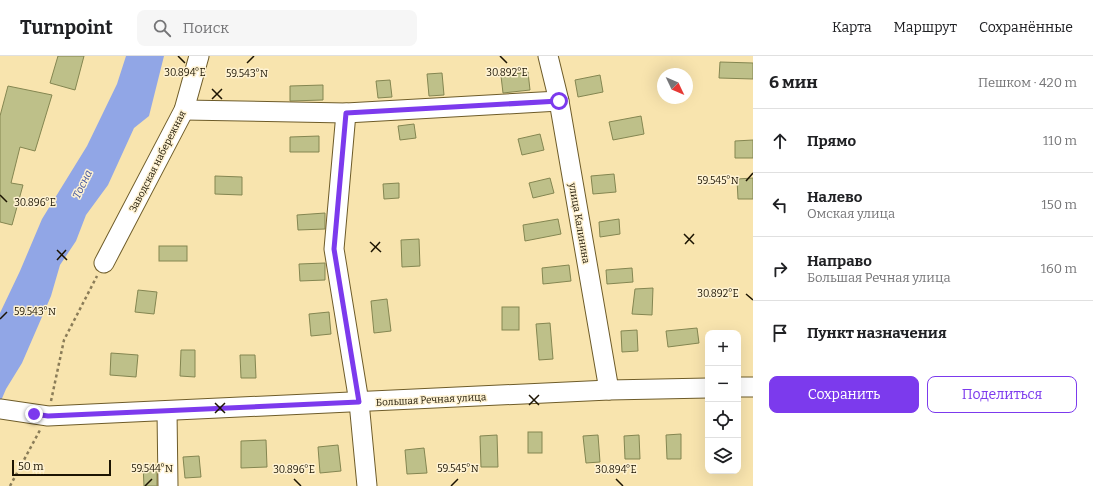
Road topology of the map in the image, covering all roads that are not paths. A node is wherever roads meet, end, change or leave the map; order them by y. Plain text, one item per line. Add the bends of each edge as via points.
1 (199, 56) edge
2 (548, 56) edge
3 (559, 101) junction
4 (184, 110) junction
5 (346, 113) junction
6 (104, 263) road end
7 (741, 387) edge
8 (753, 387) edge
9 (705, 388) edge
10 (609, 390) junction
11 (359, 402) junction
12 (0, 409) edge
13 (167, 411) junction
14 (168, 486) edge
15 (367, 486) edge

1 - 4 street, Заводская набережная
2 - 3 street, улица Калинина
3 - 5 street
3 - 10 street, улица Калинина
4 - 5 street
4 - 6 street, Заводская набережная
5 - 11 street via 334,249
7 - 8 street
9 - 10 street, Большая Речная улица
10 - 11 street, Большая Речная улица
11 - 13 street, Большая Речная улица
11 - 15 street
12 - 13 street, Большая Речная улица via 41,415
13 - 14 street

